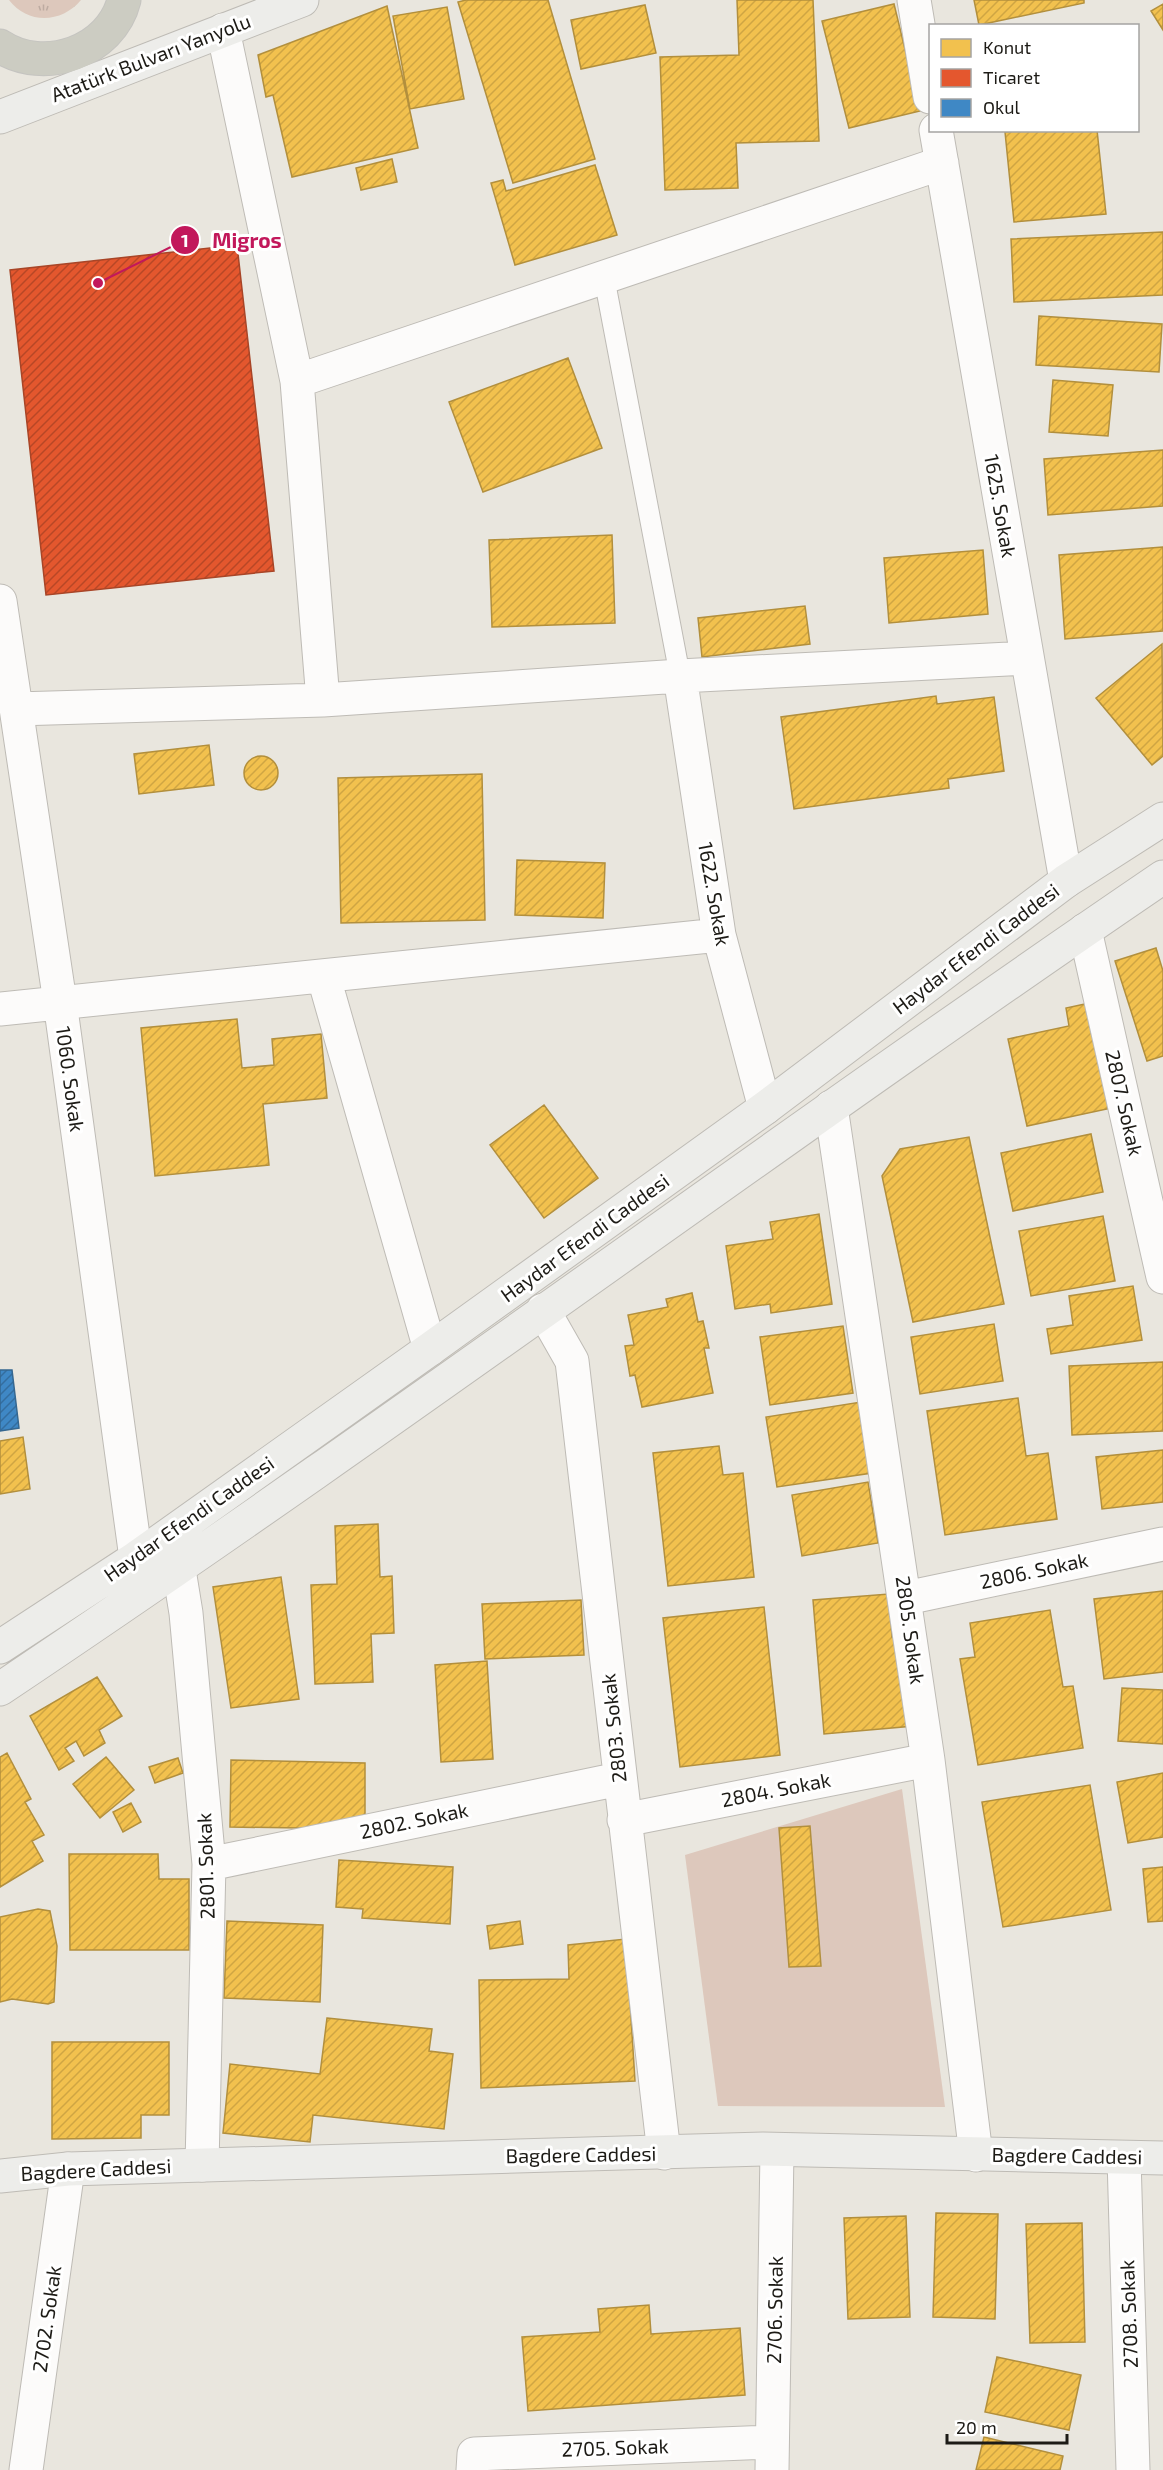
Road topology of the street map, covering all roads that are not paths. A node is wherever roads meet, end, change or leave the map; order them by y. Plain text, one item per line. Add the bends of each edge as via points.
1 (302, 0) edge
2 (914, 0) edge
3 (130, 3) edge
4 (223, 30) junction
5 (3, 50) edge
6 (929, 91) edge
7 (0, 117) edge
8 (936, 132) edge
9 (942, 163) junction
10 (604, 277) junction
11 (297, 381) junction
12 (0, 601) edge
13 (1027, 658) junction
14 (680, 676) junction
15 (323, 700) junction
16 (16, 709) junction
17 (1163, 819) edge
18 (1163, 878) edge
19 (1066, 881) junction
20 (1086, 930) junction
21 (719, 935) junction
22 (324, 978) junction
23 (60, 1002) junction
24 (0, 1009) edge
25 (831, 1107) junction
26 (765, 1108) junction
27 (1163, 1277) edge
28 (543, 1310) junction
29 (430, 1349) junction
30 (1163, 1544) edge
31 (136, 1558) junction
32 (179, 1569) junction
33 (906, 1598) junction
34 (0, 1647) edge
35 (0, 1689) edge
36 (928, 1760) junction
37 (619, 1779) junction
38 (624, 1820) junction
39 (209, 1864) junction
40 (777, 2150) junction
41 (664, 2153) junction
42 (976, 2155) junction
43 (1124, 2158) junction
44 (1163, 2158) edge
45 (202, 2165) junction
46 (68, 2169) junction
47 (0, 2176) edge
48 (772, 2456) edge
49 (26, 2470) edge
50 (473, 2470) edge
51 (1133, 2470) edge

1 - 4 main road, Atatürk Bulvarı Yanyolu
2 - 6 street
3 - 5 highway via 103,37 74,55 41,60
4 - 7 main road, Atatürk Bulvarı Yanyolu
4 - 11 street
8 - 9 street, 1625. Sokak
9 - 10 street
9 - 13 street, 1625. Sokak
10 - 11 street
10 - 14 lane
11 - 15 street
12 - 16 street, 1060. Sokak
13 - 14 street
13 - 19 street, 1625. Sokak
14 - 15 street
14 - 21 street, 1622. Sokak
15 - 16 street
16 - 23 street, 1060. Sokak
17 - 19 main road, Haydar Efendi Caddesi
18 - 20 main road, Haydar Efendi Caddesi
19 - 26 main road, Haydar Efendi Caddesi
20 - 25 main road, Haydar Efendi Caddesi
20 - 27 street, 2807. Sokak
21 - 22 street
21 - 26 street, 1622. Sokak
22 - 23 street
22 - 29 street
23 - 24 street
23 - 31 street, 1060. Sokak
25 - 28 main road, Haydar Efendi Caddesi
25 - 33 street, 2805. Sokak
26 - 29 main road, Haydar Efendi Caddesi
28 - 32 main road, Haydar Efendi Caddesi
28 - 37 street, 2803. Sokak via 572,1361
29 - 31 main road, Haydar Efendi Caddesi
30 - 33 street, 2806. Sokak
31 - 34 main road, Haydar Efendi Caddesi
32 - 35 main road, Haydar Efendi Caddesi
32 - 39 street, 2801. Sokak
33 - 36 street, 2805. Sokak
36 - 38 street, 2804. Sokak
36 - 42 street, 2805. Sokak
37 - 38 street, 2803. Sokak
37 - 39 street, 2802. Sokak
38 - 41 street, 2803. Sokak
39 - 45 street, 2801. Sokak
40 - 41 main road, Bagdere Caddesi
40 - 42 main road, Bagdere Caddesi
40 - 48 street, 2706. Sokak
41 - 45 main road, Bagdere Caddesi
42 - 43 main road, Bagdere Caddesi
43 - 44 main road, Bagdere Caddesi
43 - 51 street, 2708. Sokak
45 - 46 main road, Bagdere Caddesi
46 - 47 main road, Bagdere Caddesi
46 - 49 street, 2702. Sokak
48 - 50 street, 2705. Sokak via 474,2454

